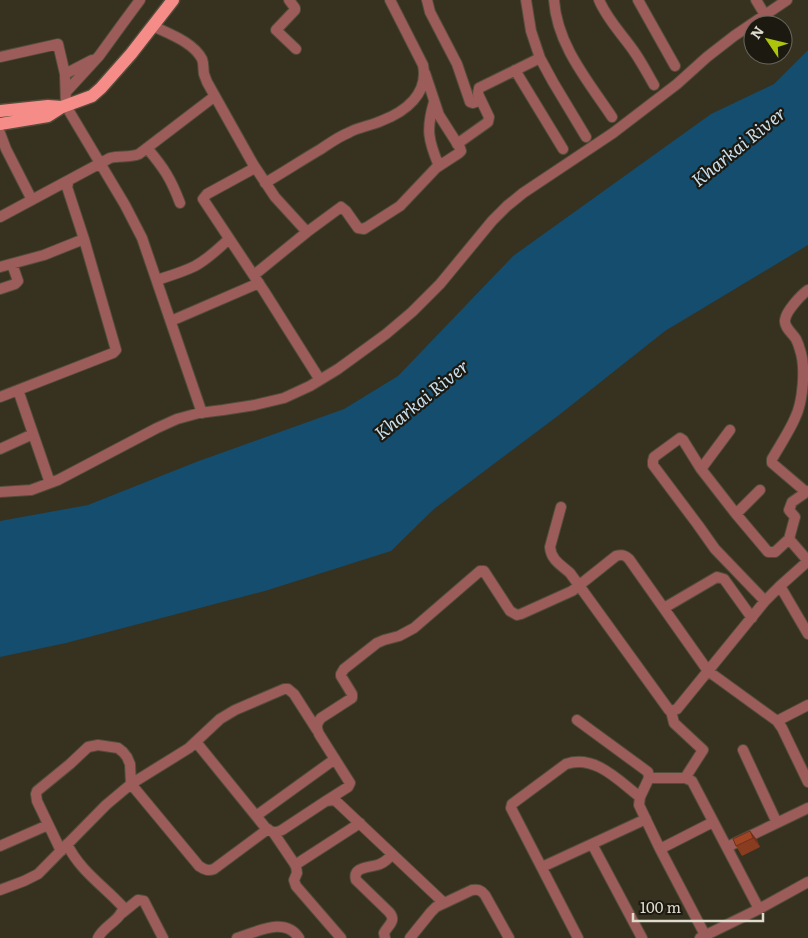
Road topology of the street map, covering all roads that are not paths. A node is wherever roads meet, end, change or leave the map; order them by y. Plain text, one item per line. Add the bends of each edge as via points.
1 (140, 0) edge
2 (174, 0) edge
3 (289, 0) edge
4 (390, 0) edge
5 (427, 0) edge
6 (526, 0) edge
7 (554, 0) edge
8 (599, 0) edge
9 (638, 0) edge
10 (756, 0) edge
11 (787, 0) edge
12 (765, 15) joint
13 (153, 26) junction
14 (743, 30) edge
15 (296, 49) dead end
16 (100, 56) junction
17 (0, 57) edge
18 (540, 58) junction
19 (676, 66) dead end
20 (515, 70) junction
21 (425, 73) junction
22 (65, 74) junction
23 (654, 85) dead end
24 (66, 92) junction
25 (215, 96) junction
26 (481, 100) junction
27 (434, 102) junction
28 (64, 106) junction
29 (0, 111) edge
30 (612, 117) dead end
31 (0, 124) edge
32 (0, 133) edge
33 (586, 137) dead end
34 (457, 144) junction
35 (147, 148) junction
36 (563, 149) dead end
37 (100, 164) junction
38 (253, 164) junction
39 (439, 166) junction
40 (70, 180) junction
41 (265, 183) junction
42 (32, 200) junction
43 (180, 203) dead end
44 (0, 217) edge
45 (307, 232) junction
46 (84, 239) junction
47 (230, 239) junction
48 (12, 264) junction
49 (0, 267) edge
50 (256, 279) junction
51 (157, 280) junction
52 (0, 289) edge
53 (808, 290) edge
54 (171, 321) junction
55 (320, 380) junction
56 (18, 390) junction
57 (0, 395) edge
58 (202, 413) junction
59 (730, 430) dead end
60 (33, 434) junction
61 (0, 449) edge
62 (701, 469) junction
63 (50, 483) junction
64 (760, 490) dead end
65 (807, 491) edge
66 (0, 492) edge
67 (561, 507) dead end
68 (736, 514) junction
69 (789, 539) junction
70 (808, 561) edge
71 (579, 586) junction
72 (780, 586) junction
73 (766, 601) junction
74 (664, 608) junction
75 (752, 618) junction
76 (807, 630) edge
77 (708, 671) junction
78 (808, 705) edge
79 (671, 711) junction
80 (577, 720) dead end
81 (777, 721) junction
82 (317, 730) junction
83 (196, 742) junction
84 (744, 750) dead end
85 (335, 759) junction
86 (649, 778) junction
87 (685, 778) junction
88 (808, 782) edge
89 (131, 784) junction
90 (640, 797) junction
91 (326, 801) junction
92 (808, 808) edge
93 (256, 816) junction
94 (646, 819) junction
95 (713, 822) junction
96 (360, 823) junction
97 (777, 823) junction
98 (48, 826) junction
99 (270, 831) junction
100 (592, 844) junction
101 (0, 846) edge
102 (727, 847) junction
103 (64, 848) junction
104 (660, 849) junction
105 (392, 854) junction
106 (295, 865) junction
107 (542, 867) junction
108 (808, 882) edge
109 (0, 890) edge
110 (444, 903) junction
111 (759, 909) junction
112 (122, 913) junction
113 (702, 936) edge
114 (98, 938) edge
115 (164, 938) edge
116 (237, 938) edge
117 (299, 938) edge
118 (341, 938) edge
119 (385, 938) edge
120 (410, 938) edge
121 (509, 938) edge
122 (578, 938) edge
123 (642, 938) edge

1 - 16 street
2 - 13 main road
3 - 15 street via 296,8 276,30
4 - 21 street via 424,65
5 - 26 street via 457,64 470,102
6 - 18 street via 530,31
7 - 30 street via 566,46
8 - 23 street
9 - 19 street
10 - 12 street
11 - 12 street
13 - 25 street via 194,48 201,57 204,74
13 - 28 main road via 101,88 92,96
14 - 55 street via 613,133 512,202 412,312
16 - 22 street
16 - 24 street
17 - 22 street via 58,44
18 - 20 street
18 - 33 street
20 - 26 street via 482,86 478,91
20 - 36 street
21 - 27 street
21 - 41 street via 420,90 408,106 381,121 347,133
22 - 24 street
24 - 28 street
25 - 35 street
25 - 38 street
26 - 34 street via 488,122
27 - 34 street
27 - 39 street via 428,129
28 - 29 main road
28 - 31 main road via 48,116
28 - 37 street
32 - 42 street
34 - 39 street via 460,153
35 - 37 street via 139,154 115,157
35 - 43 street via 168,174
37 - 40 street
37 - 51 street via 136,224
38 - 41 street
38 - 47 street via 251,170 204,197
39 - 45 street via 400,206 364,229 358,228 340,207
40 - 42 street
40 - 46 street via 67,188
41 - 45 street
42 - 44 street
45 - 50 street
46 - 48 street
46 - 56 street via 116,350
47 - 50 street
47 - 51 street via 196,266
48 - 49 street
48 - 52 street via 18,281
50 - 54 street
50 - 55 street
51 - 54 street
53 - 65 street via 797,299 784,321 797,341 803,375 796,418 772,459
54 - 58 street
55 - 58 street via 284,398
56 - 57 street
56 - 60 street
58 - 63 street via 157,428
59 - 62 street
60 - 61 street
60 - 63 street
62 - 68 street
62 - 73 street via 680,438 657,455 652,465 715,549
63 - 66 street via 31,490
64 - 68 street
65 - 69 street via 792,502 789,510 795,517
67 - 71 street via 550,554
68 - 69 street via 768,552 775,552
69 - 70 street
70 - 72 street
71 - 74 street via 616,556 625,555
71 - 79 street
71 - 82 street via 517,614 510,611 484,571 480,571 414,628 377,643 344,669 341,676 352,698 321,718 316,725
72 - 73 street
72 - 76 street
73 - 75 street
74 - 75 street via 717,576 724,579
74 - 77 street
75 - 77 street
77 - 79 street via 677,709
77 - 81 street
78 - 81 street
79 - 87 street via 674,723 704,750
80 - 86 street via 646,769
81 - 88 street
82 - 83 street via 294,694 284,689 220,718
82 - 85 street
83 - 89 street
83 - 93 street
84 - 97 street
85 - 91 street via 350,783
85 - 93 street
86 - 87 street
86 - 90 street
87 - 95 street via 694,784
89 - 98 street via 130,764 123,752 118,748 98,745 88,747 37,791 37,801
89 - 99 street via 204,870 214,869
89 - 103 street
90 - 94 street via 639,805
90 - 107 street via 603,768 580,761 566,764 511,806
91 - 96 street via 334,800
91 - 99 street via 282,830
92 - 97 street
93 - 99 street
94 - 100 street
94 - 104 street
95 - 102 street
95 - 104 street
96 - 105 street
96 - 106 street
97 - 102 street
98 - 101 street
98 - 103 street
99 - 106 street
100 - 107 street
100 - 123 street
102 - 111 street
103 - 109 street via 38,874
103 - 112 street via 121,905
104 - 113 street
105 - 110 street
105 - 119 street via 380,864 361,869 355,876 393,917 384,933
106 - 118 street via 296,886
107 - 122 street
108 - 111 street
110 - 120 street via 430,912
110 - 121 street via 472,890 482,891
111 - 113 street
112 - 114 street
112 - 115 street via 138,900 144,901
116 - 117 street via 281,926 289,928

